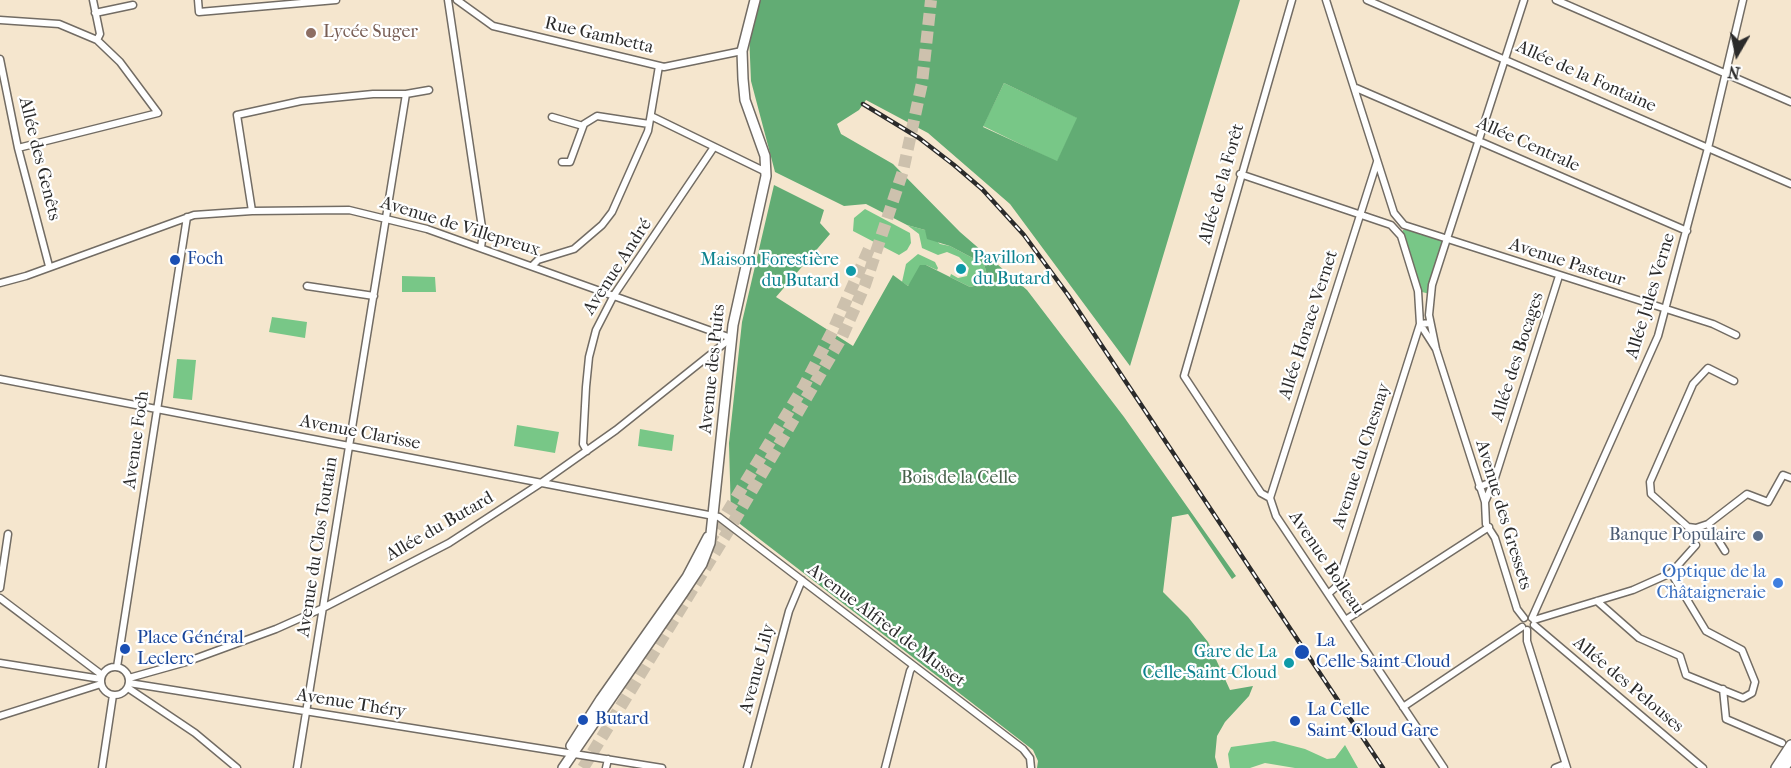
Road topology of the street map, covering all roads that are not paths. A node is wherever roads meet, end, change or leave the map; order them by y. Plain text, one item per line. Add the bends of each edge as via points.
1 (93, 0) edge
2 (198, 0) edge
3 (336, 0) edge
4 (448, 0) edge
5 (457, 0) edge
6 (755, 0) edge
7 (1292, 0) edge
8 (1326, 0) edge
9 (1367, 0) edge
10 (1524, 0) edge
11 (1556, 0) edge
12 (1743, 0) edge
13 (257, 3) edge
14 (133, 6) dead end
15 (95, 13) junction
16 (0, 20) edge
17 (97, 40) junction
18 (742, 51) junction
19 (0, 58) edge
20 (1506, 58) junction
21 (659, 66) junction
22 (1725, 73) junction
23 (1356, 88) junction
24 (429, 90) dead end
25 (406, 94) junction
26 (1791, 102) edge
27 (651, 116) junction
28 (552, 117) dead end
29 (649, 124) junction
30 (583, 126) junction
31 (1479, 140) junction
32 (714, 147) junction
33 (18, 148) junction
34 (1708, 148) junction
35 (1378, 161) junction
36 (562, 162) dead end
37 (766, 172) junction
38 (1240, 174) junction
39 (1791, 184) edge
40 (252, 211) junction
41 (1361, 213) junction
42 (187, 217) junction
43 (386, 218) junction
44 (1687, 231) junction
45 (1448, 240) junction
46 (481, 247) junction
47 (533, 265) junction
48 (49, 266) junction
49 (1559, 276) junction
50 (0, 283) edge
51 (307, 286) dead end
52 (1418, 291) junction
53 (1430, 294) junction
54 (614, 295) junction
55 (374, 296) junction
56 (1666, 310) junction
57 (1430, 323) junction
58 (1420, 324) junction
59 (1736, 335) dead end
60 (731, 338) junction
61 (1436, 349) junction
62 (1184, 376) joint
63 (0, 379) edge
64 (1734, 381) dead end
65 (157, 409) junction
66 (350, 446) junction
67 (587, 451) junction
68 (1791, 478) edge
69 (1494, 481) junction
70 (542, 483) junction
71 (1479, 487) junction
72 (1270, 498) junction
73 (1485, 501) junction
74 (714, 515) junction
75 (1708, 524) junction
76 (1489, 527) junction
77 (8, 534) dead end
78 (1696, 545) dead end
79 (1725, 551) dead end
80 (1671, 573) junction
81 (802, 580) junction
82 (0, 588) edge
83 (1328, 594) junction
84 (0, 598) edge
85 (1597, 601) junction
86 (322, 608) junction
87 (1347, 619) junction
88 (1531, 621) junction
89 (1525, 628) junction
90 (0, 663) edge
91 (913, 666) junction
92 (117, 667) junction
93 (102, 680) junction
94 (129, 683) junction
95 (1723, 689) junction
96 (113, 695) junction
97 (1403, 706) junction
98 (306, 711) junction
99 (0, 716) edge
100 (1786, 744) edge
101 (571, 752) junction
102 (1791, 758) edge
103 (608, 759) junction
104 (1566, 766) edge
105 (102, 768) edge
106 (237, 768) edge
107 (297, 768) edge
108 (556, 768) edge
109 (563, 768) edge
110 (606, 768) edge
111 (662, 768) edge
112 (747, 768) edge
113 (885, 768) edge
114 (1031, 768) edge
115 (1444, 768) edge
116 (1555, 768) edge
117 (1703, 768) edge
118 (1776, 768) edge
119 (1784, 768) edge

1 - 15 street
2 - 13 street via 199,12
3 - 13 street
4 - 46 street via 483,234
5 - 21 street, Rue Gambetta via 493,26
6 - 18 street, Avenue des Puits
7 - 38 street, Allée de la Forêt
8 - 23 street
9 - 20 street, Allée de la Fontaine
10 - 20 street
11 - 22 street
12 - 22 street, Allée Jules Verne
14 - 15 street
15 - 17 street via 100,34
16 - 17 street via 59,24
17 - 33 street via 120,62 158,113
18 - 21 street, Rue Gambetta
18 - 37 street, Avenue des Puits via 745,100
19 - 33 street, Allée des Genêts
20 - 31 street
20 - 34 street, Allée de la Fontaine
21 - 27 street
22 - 26 street
22 - 34 street, Allée Jules Verne
23 - 31 street, Allée Centrale
23 - 35 street
24 - 25 street
25 - 40 street via 301,101 237,115
25 - 43 street, Avenue du Clos Toutain
27 - 29 street
27 - 32 street
28 - 30 street
29 - 30 street via 597,116
29 - 47 street via 612,212 602,225 574,249
30 - 36 street via 570,162
31 - 44 street, Allée Centrale
31 - 45 street
32 - 37 street
32 - 54 street, Avenue André
33 - 48 street, Allée des Genêts
34 - 39 street, Allée de la Fontaine
34 - 44 street, Allée Jules Verne
35 - 41 street, Allée Horace Vernet
35 - 45 street, Avenue Pasteur via 1394,213 1404,225
37 - 60 street, Avenue des Puits
38 - 41 street
38 - 62 street, Allée de la Forêt
40 - 42 street, Avenue de Villepreux
40 - 43 street, Avenue de Villepreux via 349,210
41 - 52 street, Avenue des Gressets via 1386,221 1401,236
41 - 72 street, Allée Horace Vernet
42 - 48 street, Avenue de Villepreux
42 - 65 street, Avenue Foch
43 - 46 street, Avenue de Villepreux
43 - 55 street, Avenue du Clos Toutain
44 - 56 street, Allée Jules Verne
45 - 49 street, Avenue Pasteur
45 - 53 street
46 - 47 street, Avenue de Villepreux
47 - 54 street, Avenue de Villepreux
48 - 50 street, Avenue de Villepreux
49 - 56 street, Avenue Pasteur
49 - 69 street, Allée des Bocages
51 - 55 street
52 - 53 street
52 - 58 street, Avenue des Gressets
53 - 57 street, Avenue des Gressets
54 - 60 street, Avenue de Villepreux
54 - 67 street, Avenue André via 596,330 589,357 583,444
55 - 66 street, Avenue du Clos Toutain
56 - 59 street, Avenue Pasteur
56 - 88 street, Allée Jules Verne via 1641,378
57 - 58 street
57 - 61 street, Avenue des Gressets
58 - 61 street, Avenue des Gressets
58 - 83 street, Avenue du Chesnay via 1336,586
60 - 67 street, Allée du Butard
60 - 74 street, Avenue des Puits
61 - 71 street, Avenue des Gressets
62 - 72 street, Avenue Boileau via 1261,493
63 - 65 street, Avenue Clarisse
64 - 75 street via 1708,368 1693,384 1650,482 1651,494 1688,527
65 - 66 street, Avenue Clarisse
65 - 92 street, Avenue Foch
66 - 70 street, Avenue Clarisse
66 - 86 street, Avenue du Clos Toutain
67 - 70 street, Allée du Butard
68 - 75 street via 1783,475 1768,502 1747,494
69 - 71 street
69 - 73 street, Allée des Bocages
70 - 74 street, Avenue Clarisse
70 - 86 street, Allée du Butard via 449,543
71 - 73 street, Avenue des Gressets
72 - 83 street, Avenue Boileau via 1274,512
73 - 76 street, Avenue des Gressets
74 - 81 street, Avenue Alfred de Musset
74 - 101 street, Avenue des Puits via 708,551 696,574
75 - 79 street
76 - 87 street
76 - 88 street, Avenue des Gressets via 1517,609
77 - 82 street
78 - 80 street
80 - 85 street
80 - 95 street via 1706,631 1742,650 1755,682 1752,693 1743,698
81 - 91 street, Avenue Alfred de Musset
81 - 112 street, Avenue Lily via 789,611
83 - 87 street, Avenue Boileau
84 - 93 street
85 - 88 street
85 - 95 street via 1639,638 1680,656 1686,675
86 - 94 street, Allée du Butard
86 - 98 street, Avenue du Clos Toutain
87 - 97 street, Avenue Boileau
88 - 89 street, Allée Jules Verne
88 - 89 street
88 - 117 street, Allée des Pelouses
89 - 97 street
89 - 104 street
90 - 93 street
91 - 113 street
91 - 114 street, Avenue Alfred de Musset via 1023,749
92 - 93 street via 108,668
92 - 94 street via 124,670
93 - 96 street via 105,691
93 - 99 street
94 - 96 street via 120,694
94 - 98 street, Avenue Théry
94 - 106 street
95 - 100 street via 1726,719
96 - 105 street
97 - 115 street, Avenue Boileau
98 - 101 street, Avenue Théry via 550,752
98 - 107 street, Avenue du Clos Toutain
100 - 118 street
101 - 103 street, Avenue Théry
101 - 108 street, Avenue des Puits
101 - 109 street, Avenue des Puits
102 - 119 street
103 - 110 street
103 - 111 street, Avenue Théry
104 - 116 street

